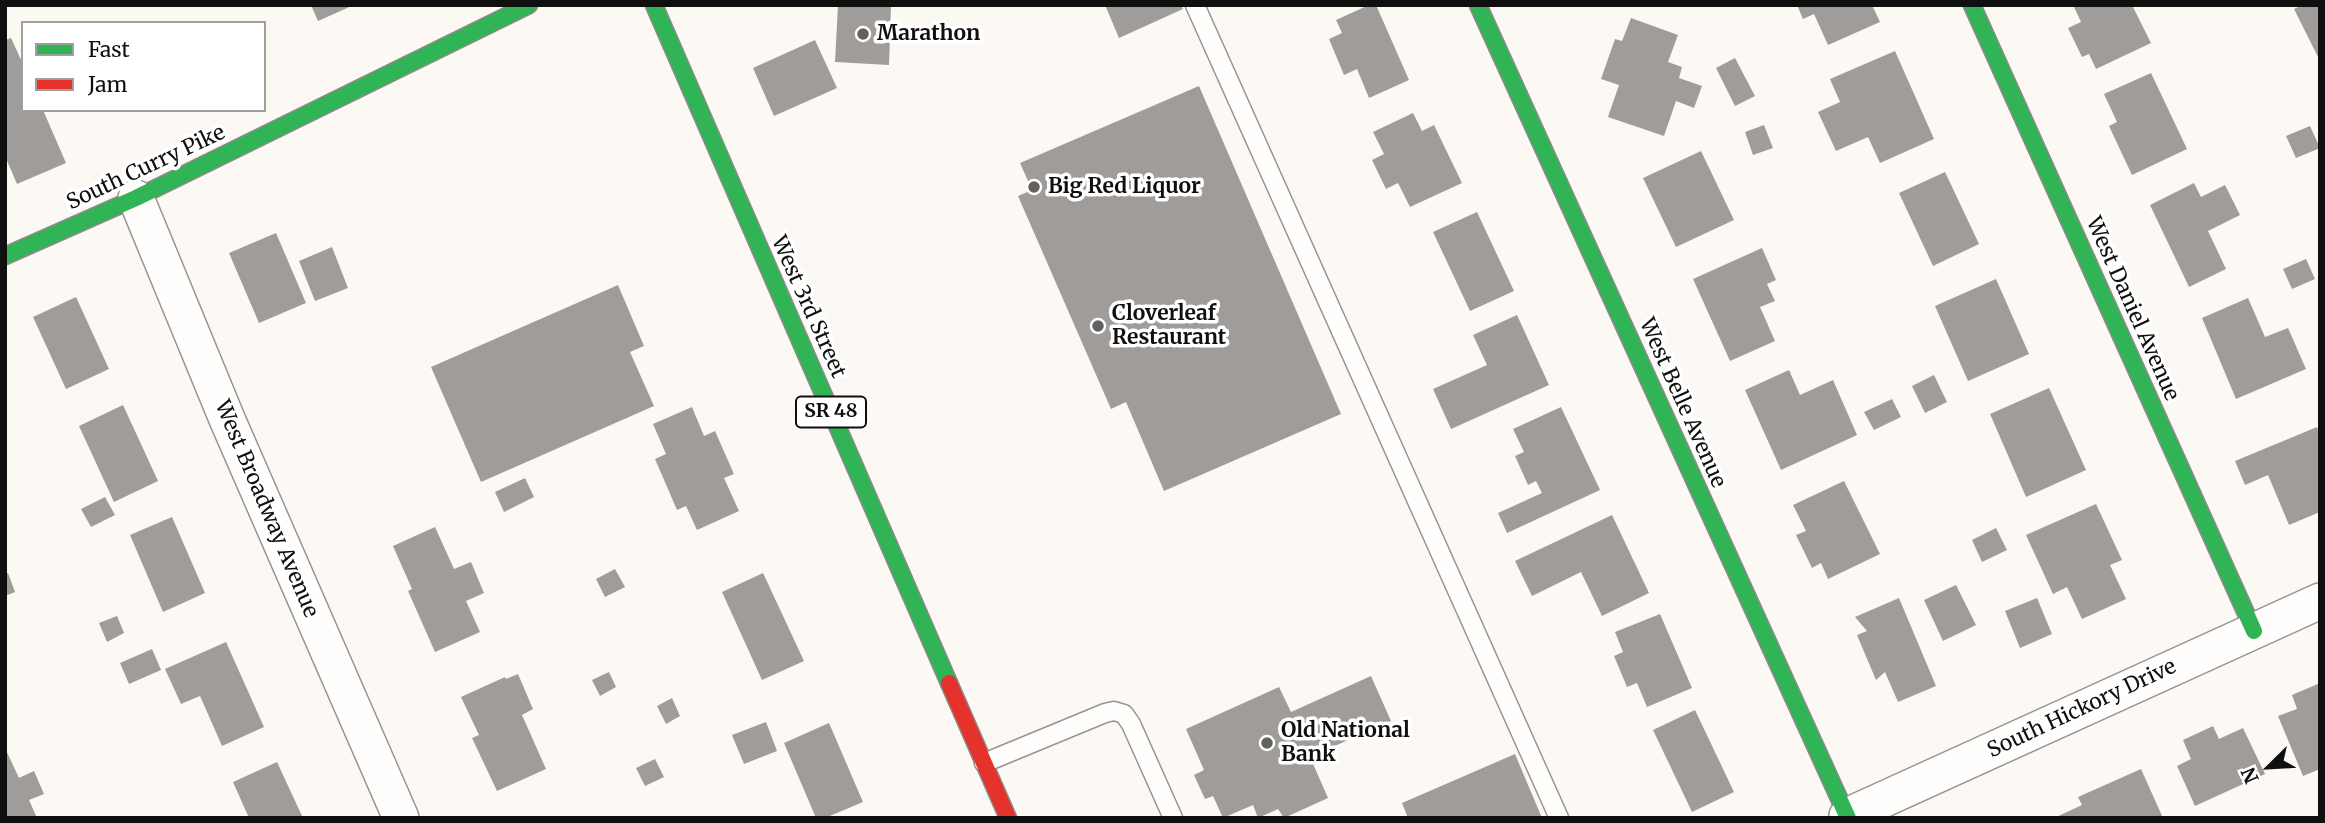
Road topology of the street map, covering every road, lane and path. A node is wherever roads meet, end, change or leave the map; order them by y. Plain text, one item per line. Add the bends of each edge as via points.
1 (529, 5) edge
2 (653, 5) edge
3 (1195, 5) edge
4 (1478, 5) edge
5 (1972, 5) edge
6 (136, 198) junction
7 (5, 256) edge
8 (2320, 601) edge
9 (2254, 631) junction
10 (984, 764) junction
11 (1846, 817) edge
12 (401, 818) edge
13 (1008, 818) edge
14 (1173, 818) edge
15 (1559, 818) edge

1 - 6 street, South Curry Pike
2 - 10 street, West 3rd Street / SR 48
3 - 15 lane
4 - 11 street, West Belle Avenue
5 - 9 street, West Daniel Avenue
6 - 7 street, South Curry Pike
6 - 12 street, West Broadway Avenue
8 - 9 street, South Hickory Drive
9 - 11 street, South Hickory Drive
10 - 13 street, West 3rd Street / SR 48
10 - 14 lane via 1114,711 1124,714 1131,724

